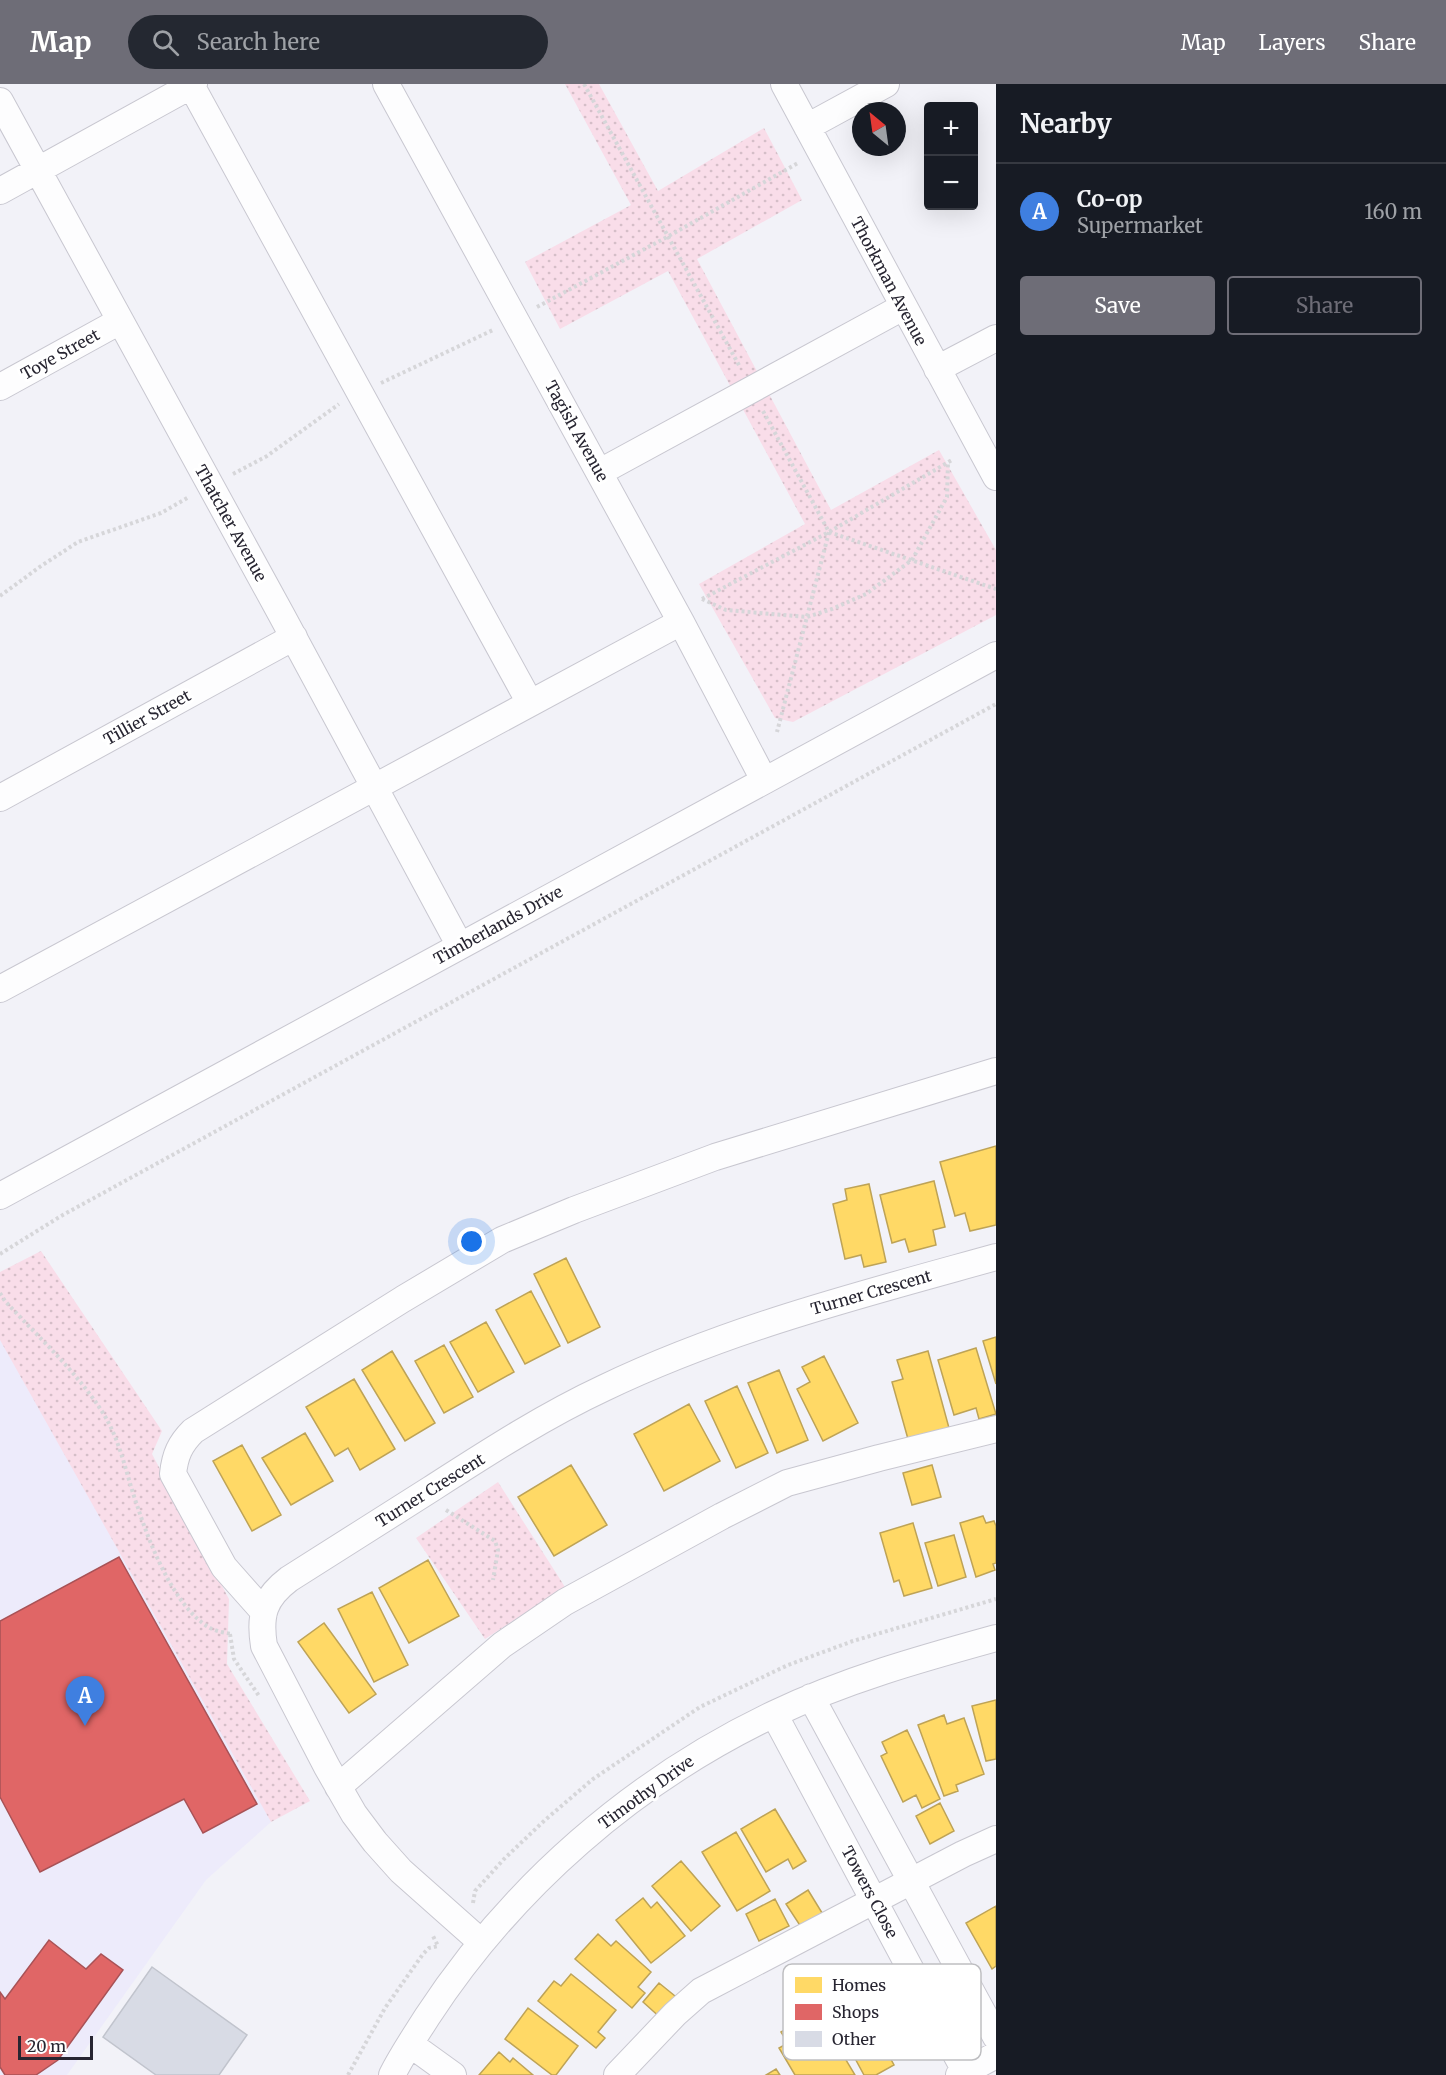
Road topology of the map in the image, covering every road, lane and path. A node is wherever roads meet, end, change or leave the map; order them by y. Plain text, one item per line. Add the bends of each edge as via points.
1 (386, 84) edge
2 (584, 84) edge
3 (784, 84) edge
4 (886, 84) edge
5 (192, 85) edge
6 (0, 101) edge
7 (807, 127) junction
8 (803, 160) dead end
9 (38, 170) junction
10 (0, 191) edge
11 (667, 237) junction
12 (903, 307) junction
13 (534, 308) dead end
14 (120, 321) junction
15 (501, 326) dead end
16 (996, 338) edge
17 (937, 369) junction
18 (0, 387) edge
19 (752, 389) junction
20 (359, 393) junction
21 (600, 472) junction
22 (996, 477) edge
23 (210, 486) junction
24 (829, 532) junction
25 (912, 560) junction
26 (996, 589) edge
27 (0, 596) edge
28 (807, 617) junction
29 (681, 621) junction
30 (294, 637) junction
31 (996, 655) edge
32 (531, 703) junction
33 (996, 704) edge
34 (777, 732) dead end
35 (765, 780) junction
36 (375, 787) junction
37 (0, 798) edge
38 (460, 946) junction
39 (0, 989) edge
40 (996, 1071) edge
41 (0, 1196) edge
42 (0, 1254) edge
43 (996, 1257) edge
44 (0, 1293) edge
45 (996, 1429) edge
46 (429, 1490) junction
47 (493, 1580) dead end
48 (263, 1623) junction
49 (230, 1634) junction
50 (996, 1638) edge
51 (811, 1698) junction
52 (264, 1703) dead end
53 (774, 1714) junction
54 (338, 1787) junction
55 (996, 1839) edge
56 (912, 1881) junction
57 (875, 1901) junction
58 (425, 1927) dead end
59 (481, 1942) junction
60 (907, 1964) edge
61 (957, 1964) edge
62 (981, 2009) edge
63 (996, 2037) edge
64 (410, 2044) junction
65 (996, 2055) edge
66 (962, 2073) edge
67 (348, 2075) edge
68 (392, 2075) edge
69 (453, 2075) edge
70 (616, 2075) edge

1 - 21 street, Tagish Avenue
2 - 11 path
3 - 7 street, Thorkman Avenue
4 - 7 street
5 - 9 street
5 - 20 street
6 - 9 street, Thatcher Avenue
7 - 12 street, Thorkman Avenue
8 - 11 path
9 - 10 street
9 - 14 street, Thatcher Avenue
11 - 13 path
11 - 19 path
12 - 17 street, Thorkman Avenue
12 - 19 street
14 - 18 street, Toye Street
14 - 23 street, Thatcher Avenue
15 - 20 path
16 - 17 street
17 - 22 street, Thorkman Avenue
19 - 21 street
19 - 24 path
20 - 23 path via 267,456
20 - 32 street
21 - 29 street, Tagish Avenue
23 - 27 path via 161,513 78,542
23 - 30 street, Thatcher Avenue
24 - 25 path
24 - 25 path via 950,461 947,497
24 - 28 path
24 - 28 path via 702,599 726,610
25 - 26 path
25 - 28 path via 866,594
28 - 34 path
29 - 32 street
29 - 35 street, Tagish Avenue
30 - 36 street, Thatcher Avenue
30 - 37 street, Tillier Street
31 - 35 street, Timberlands Drive
32 - 36 street
33 - 42 path via 62,1216
35 - 38 street, Timberlands Drive
36 - 38 street, Thatcher Avenue
36 - 39 street
38 - 41 street, Timberlands Drive
40 - 48 street via 715,1157 502,1240 193,1431 175,1456 173,1474 224,1567
43 - 46 street, Turner Crescent via 813,1308 668,1359 541,1421
44 - 49 path via 102,1411 118,1441 151,1541 176,1592 189,1611 210,1628
45 - 54 street via 787,1484 564,1602 502,1645
46 - 47 path via 446,1510 495,1541 498,1550
46 - 48 street, Turner Crescent via 289,1579 276,1590
48 - 49 path
48 - 54 street via 269,1659
49 - 52 path via 234,1659
50 - 51 street, Timothy Drive via 898,1666
51 - 53 street, Timothy Drive
51 - 56 street
53 - 57 street, Towers Close
53 - 59 street, Timothy Drive via 689,1760 604,1821 561,1857
54 - 59 street via 375,1842 401,1871
55 - 56 street
56 - 57 street
56 - 61 street
57 - 60 street, Towers Close
57 - 70 street via 701,1991
58 - 67 path via 438,1946 423,1954 396,1992
59 - 64 street, Timothy Drive
62 - 63 street
64 - 68 street, Timothy Drive
64 - 69 street
65 - 66 street, Towers Close

